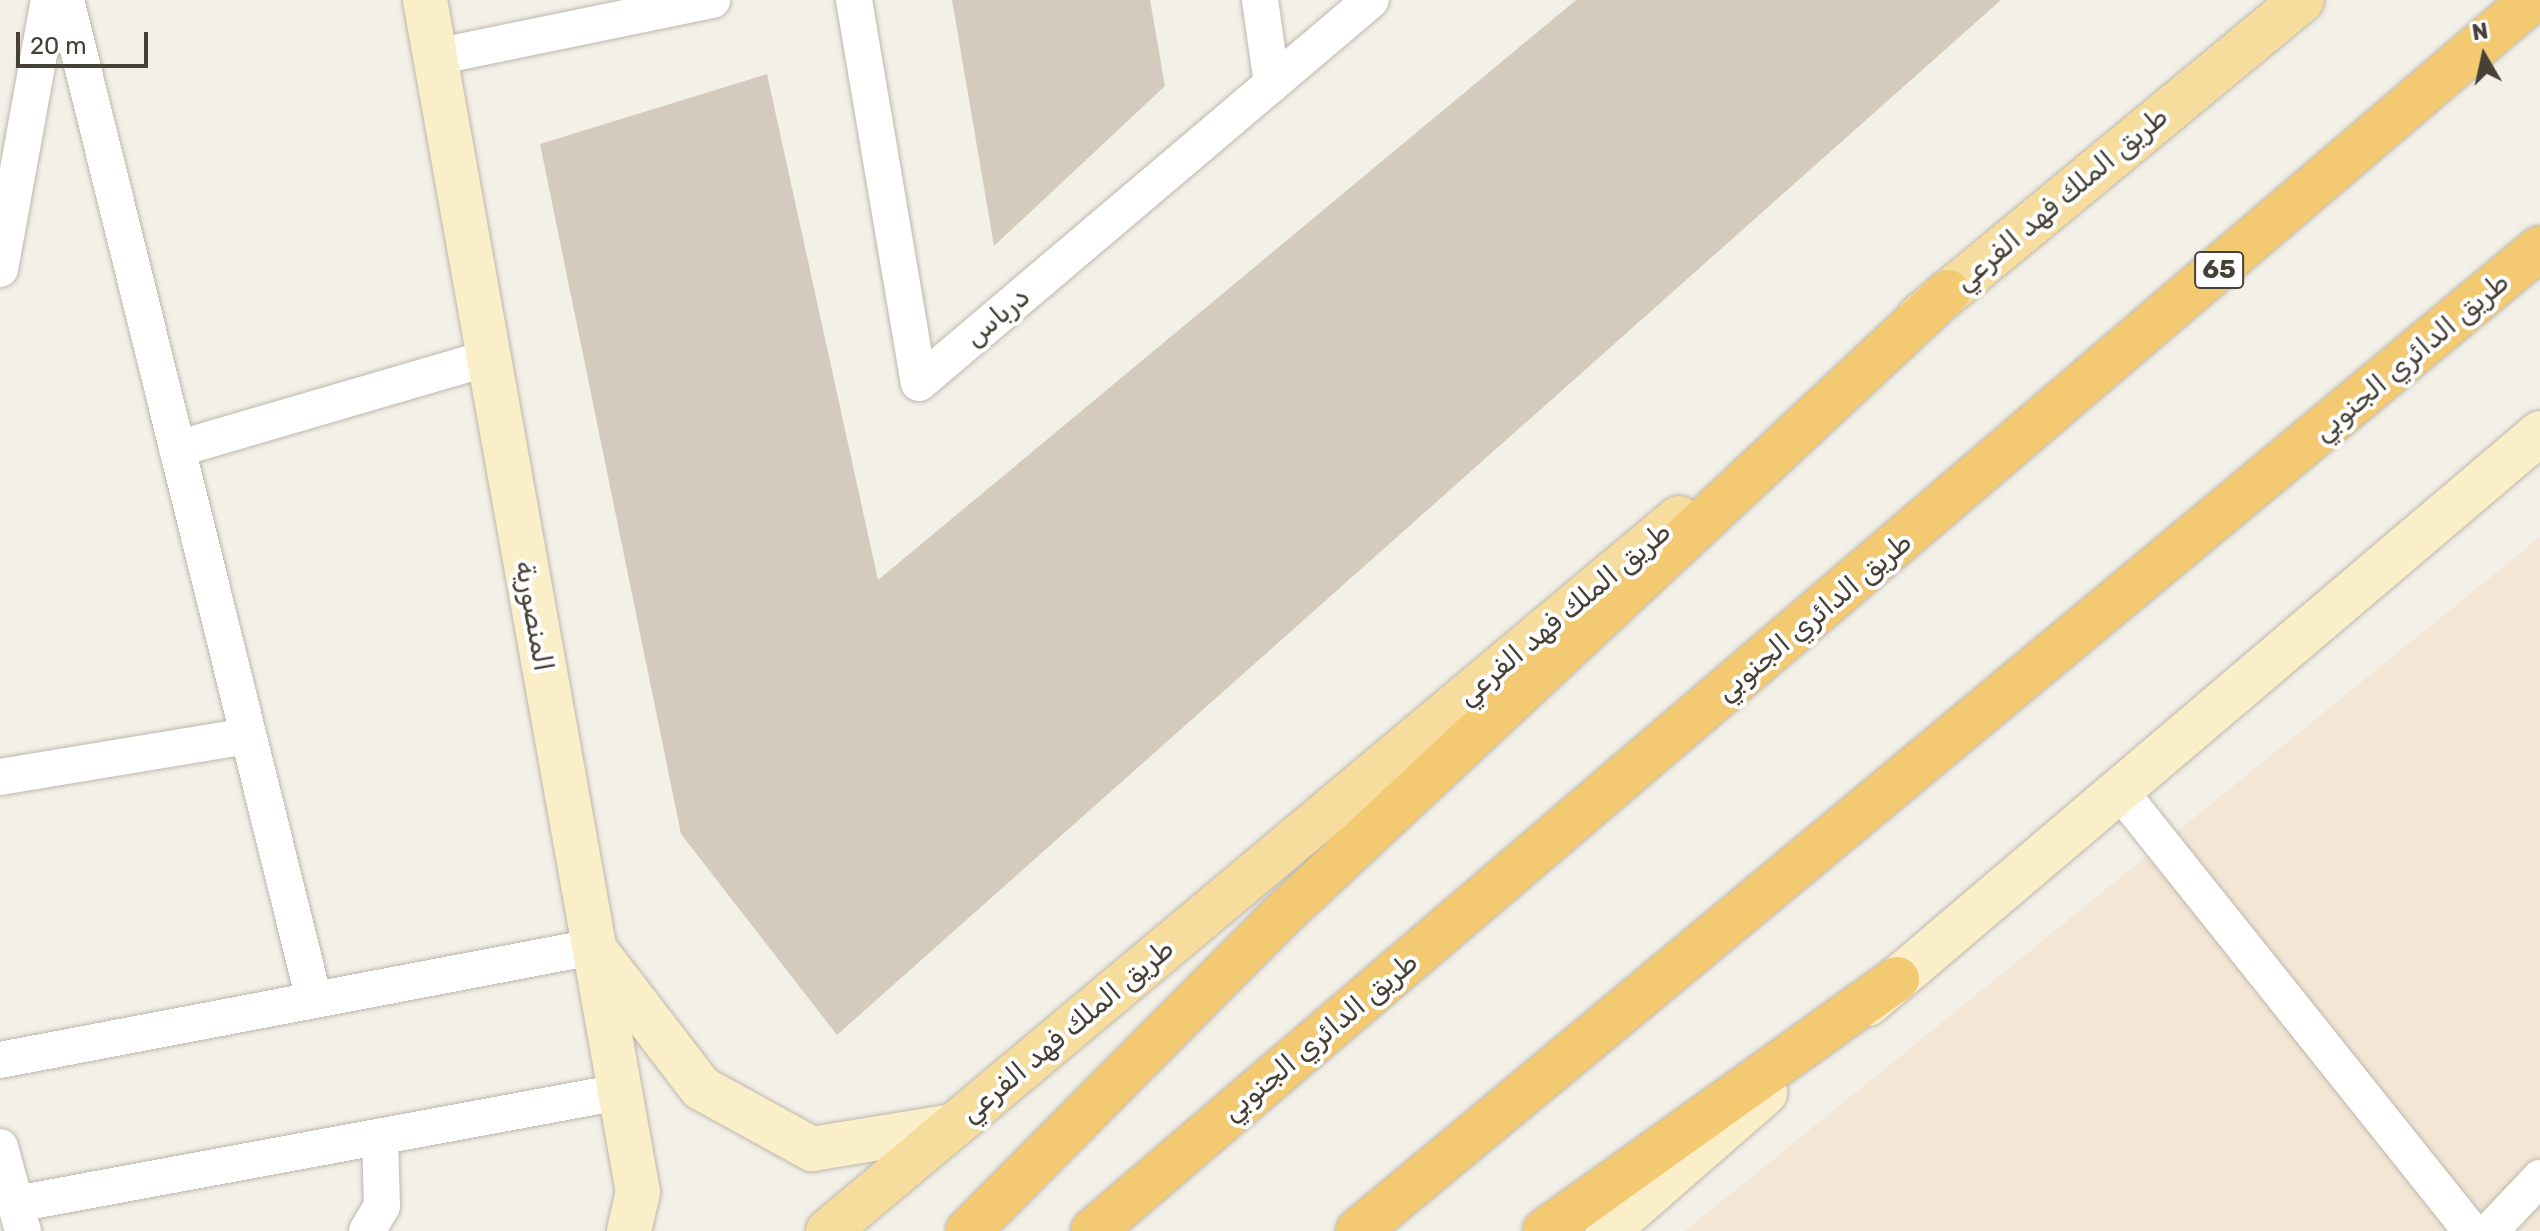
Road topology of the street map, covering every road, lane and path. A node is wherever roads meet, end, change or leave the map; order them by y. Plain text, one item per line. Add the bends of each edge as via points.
1 (49, 0) edge
2 (66, 0) edge
3 (425, 0) edge
4 (712, 0) edge
5 (854, 0) edge
6 (1260, 0) edge
7 (1371, 0) edge
8 (2302, 0) edge
9 (2532, 0) edge
10 (435, 57) junction
11 (1272, 84) junction
12 (2540, 248) edge
13 (0, 269) edge
14 (1948, 292) junction
15 (488, 358) junction
16 (2540, 433) edge
17 (177, 449) junction
18 (2522, 463) edge
19 (248, 736) junction
20 (0, 777) edge
21 (2119, 790) junction
22 (593, 947) junction
23 (1897, 979) junction
24 (314, 1000) junction
25 (0, 1060) edge
26 (620, 1092) junction
27 (953, 1126) junction
28 (380, 1137) junction
29 (0, 1147) edge
30 (2540, 1178) edge
31 (20, 1218) edge
32 (367, 1231) edge
33 (629, 1231) edge
34 (828, 1231) edge
35 (968, 1231) edge
36 (1093, 1231) edge
37 (1358, 1231) edge
38 (1545, 1231) edge
39 (1607, 1231) edge
40 (2471, 1231) edge
41 (2490, 1231) edge

1 - 13 street
2 - 17 street
3 - 10 street, المنصورية
4 - 10 street
5 - 11 street, درباس via 919,383
6 - 11 street
7 - 11 street, درباس
8 - 14 main road, طريق الملك فهد الفرعي
9 - 36 highway, طريق الدائري الجنوبي / 65
10 - 15 street, المنصورية
12 - 37 highway, طريق الدائري الجنوبي via 2017,689
14 - 27 main road, طريق الملك فهد الفرعي
14 - 35 highway via 1282,915
15 - 17 street
15 - 22 street, المنصورية
16 - 18 street
17 - 19 street
18 - 21 street
19 - 20 street
19 - 24 street
21 - 23 street
21 - 40 street
22 - 24 street
22 - 26 street, المنصورية
22 - 27 street via 701,1088 812,1149
23 - 38 highway
23 - 39 street
24 - 25 street
26 - 28 street
26 - 33 street, المنصورية via 638,1192
27 - 34 main road, طريق الملك فهد الفرعي
28 - 31 street
28 - 32 street via 382,1206
29 - 31 street
30 - 41 street

